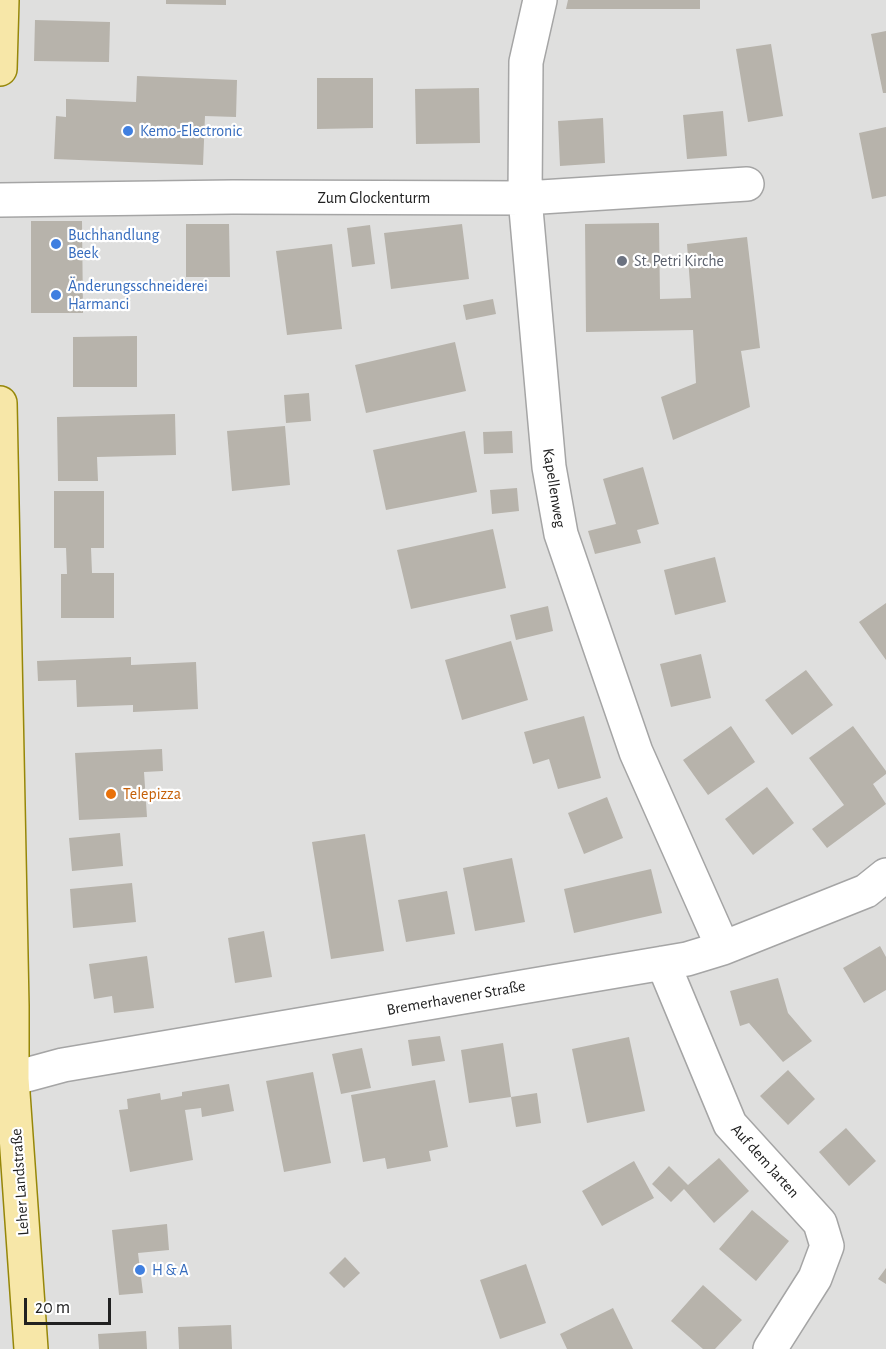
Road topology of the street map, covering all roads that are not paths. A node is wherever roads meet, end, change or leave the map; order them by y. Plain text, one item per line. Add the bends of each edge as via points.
1 (2, 0) edge
2 (540, 0) edge
3 (0, 69) edge
4 (747, 184) dead end
5 (525, 198) junction
6 (0, 200) edge
7 (0, 403) edge
8 (886, 875) edge
9 (723, 948) junction
10 (663, 963) junction
11 (6, 1081) edge
12 (32, 1349) edge
13 (770, 1349) edge

1 - 3 main road
2 - 5 street, Kapellenweg via 526,62
4 - 5 street, Zum Glockenturm
5 - 6 street, Zum Glockenturm
5 - 9 street, Kapellenweg via 549,466 561,534 636,752
7 - 11 main road, Leher Landstraße via 12,1006
8 - 9 street, Bremerhavener Straße via 866,891
9 - 10 street, Bremerhavener Straße
10 - 11 street, Bremerhavener Straße via 63,1065
10 - 13 street, Auf dem Jarten via 730,1124 820,1223 827,1246 815,1278
11 - 12 main road, Leher Landstraße

